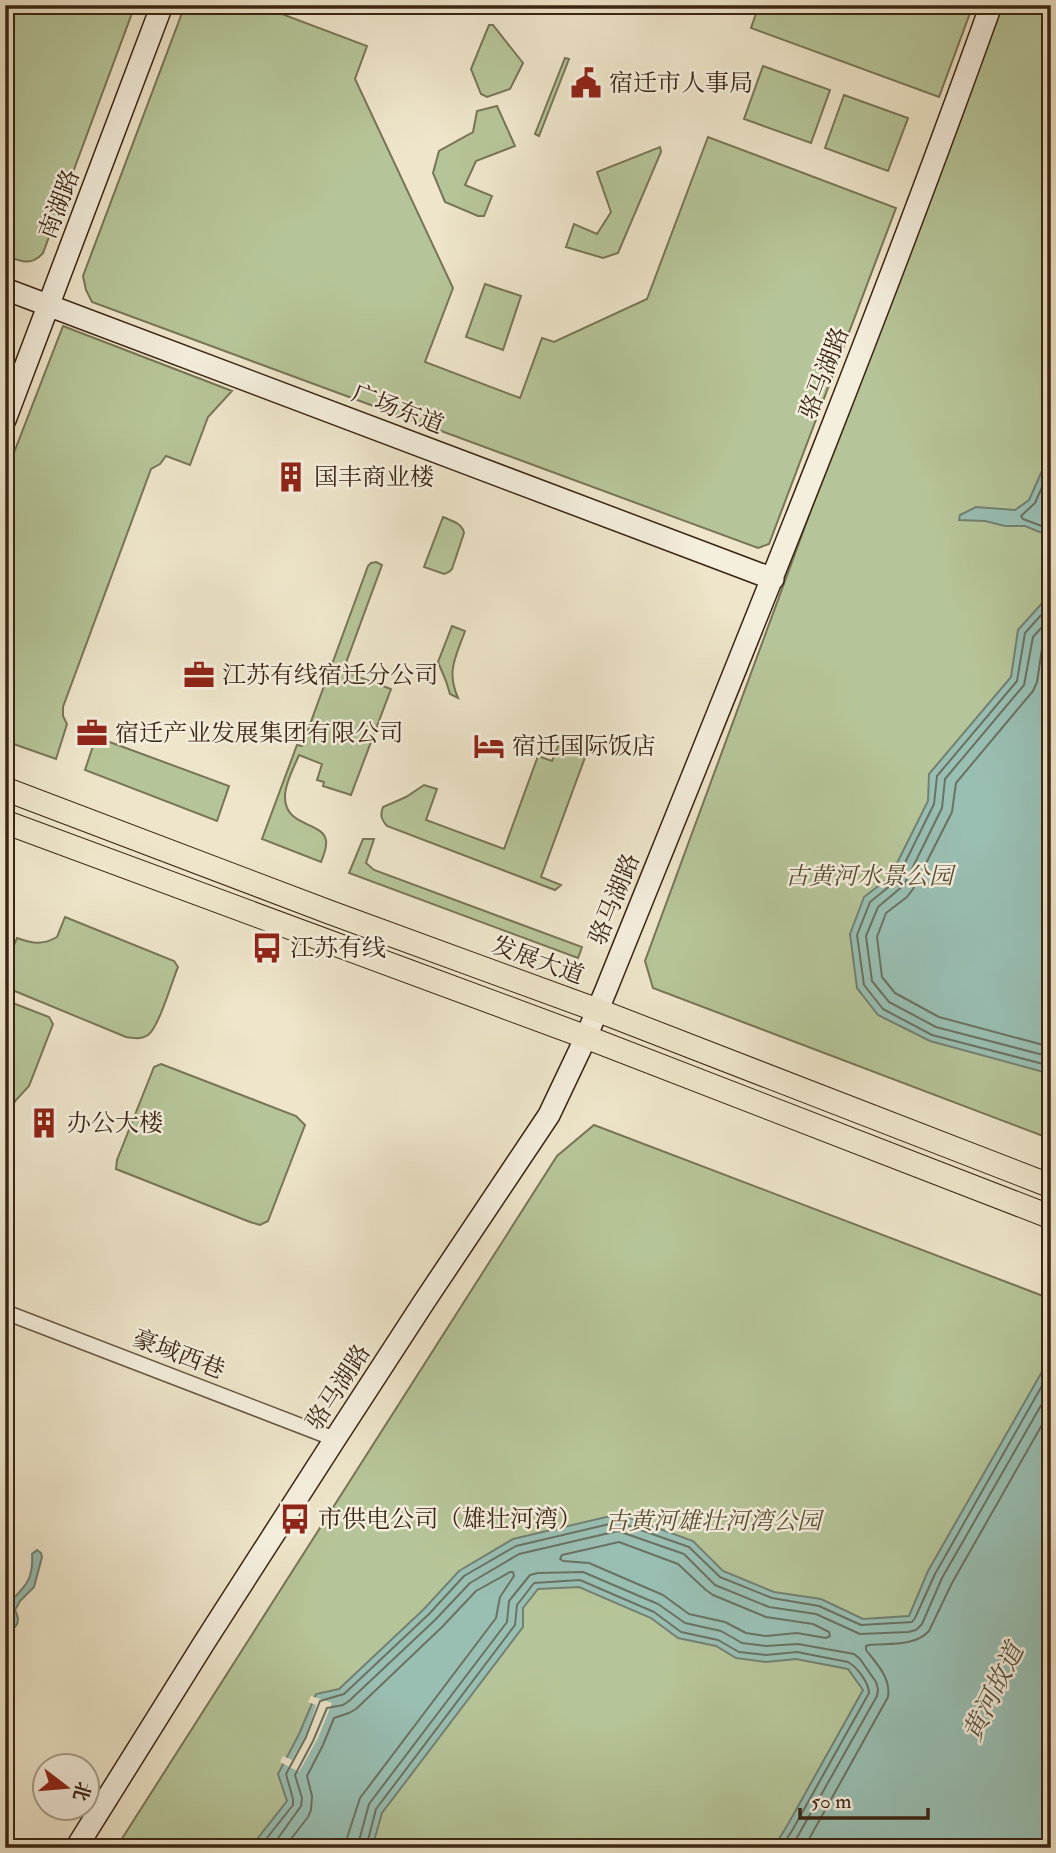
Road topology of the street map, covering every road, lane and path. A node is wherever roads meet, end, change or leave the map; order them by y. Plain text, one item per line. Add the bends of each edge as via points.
1 (162, 5) edge
2 (991, 5) edge
3 (5, 289) edge
4 (49, 306) junction
5 (5, 420) edge
6 (773, 579) junction
7 (5, 789) edge
8 (5, 822) edge
9 (597, 1010) junction
10 (586, 1037) junction
11 (1051, 1186) edge
12 (1051, 1217) edge
13 (5, 1312) edge
14 (335, 1439) junction
15 (76, 1848) edge

1 - 4 street, 南湖路
2 - 6 street, 骆马湖路
3 - 4 street, 广场东道
4 - 5 street, 南湖路
4 - 6 street, 广场东道
6 - 9 street, 骆马湖路
7 - 9 main road, 发展大道
8 - 10 main road
9 - 10 street, 骆马湖路
9 - 11 main road, 发展大道
10 - 12 main road
10 - 14 street, 骆马湖路 via 549,1115
13 - 14 street, 豪域西巷
14 - 15 street, 骆马湖路

